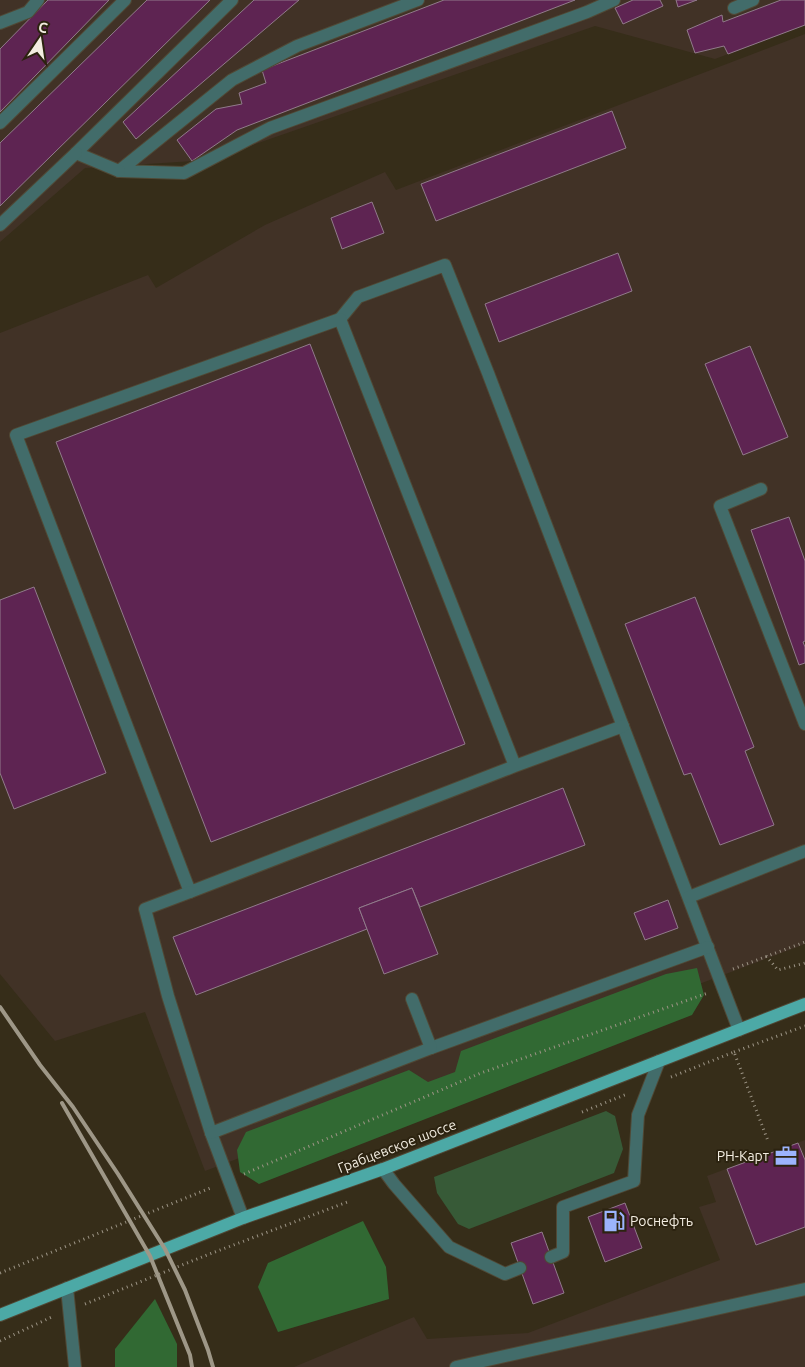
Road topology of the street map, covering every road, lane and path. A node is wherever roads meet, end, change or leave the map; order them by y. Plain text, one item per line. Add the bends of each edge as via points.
1 (38, 0) edge
2 (125, 0) edge
3 (232, 0) edge
4 (418, 0) edge
5 (614, 0) edge
6 (753, 0) edge
7 (734, 8) dead end
8 (0, 23) edge
9 (0, 123) edge
10 (76, 154) junction
11 (119, 171) junction
12 (0, 225) edge
13 (340, 319) junction
14 (761, 489) dead end
15 (805, 724) edge
16 (623, 726) junction
17 (515, 766) junction
18 (805, 851) edge
19 (190, 892) junction
20 (689, 897) junction
21 (805, 942) edge
22 (708, 947) junction
23 (766, 956) junction
24 (805, 963) edge
25 (719, 975) junction
26 (412, 999) dead end
27 (805, 1004) edge
28 (805, 1026) edge
29 (740, 1030) junction
30 (430, 1048) junction
31 (734, 1052) junction
32 (659, 1061) junction
33 (650, 1086) junction
34 (577, 1114) dead end
35 (211, 1133) junction
36 (768, 1141) dead end
37 (383, 1169) junction
38 (228, 1180) junction
39 (357, 1198) dead end
40 (243, 1218) junction
41 (551, 1257) dead end
42 (520, 1268) dead end
43 (0, 1273) edge
44 (67, 1288) junction
45 (805, 1289) edge
46 (69, 1310) junction
47 (0, 1315) edge
48 (0, 1341) edge
49 (75, 1367) edge
50 (456, 1367) edge

1 - 8 street via 28,12
2 - 9 street
3 - 10 street
4 - 11 street via 297,46 232,80
5 - 11 street via 270,128 184,173
6 - 7 street
10 - 11 street
10 - 12 street
13 - 16 street via 358,297 445,265
13 - 17 street
13 - 19 street via 16,435
14 - 15 street via 720,506
16 - 17 street
16 - 20 street
17 - 19 street
18 - 20 street
19 - 35 street via 146,909 168,996
20 - 22 street
21 - 23 path
22 - 25 street
22 - 30 street
23 - 24 path via 778,970
23 - 25 path
25 - 29 street
25 - 38 path via 710,992 480,1073
26 - 30 street
27 - 29 main road, Грабцевское шоссе
28 - 31 path
29 - 32 main road, Грабцевское шоссе
30 - 35 street
31 - 33 path
31 - 36 path
32 - 33 street
32 - 37 main road, Грабцевское шоссе
33 - 34 path
33 - 41 street via 638,1115 634,1181 563,1207 563,1252
35 - 38 street
37 - 40 main road, Грабцевское шоссе
37 - 42 street via 448,1247 504,1274
38 - 40 street
38 - 43 path
39 - 46 path
40 - 44 main road, Грабцевское шоссе
44 - 46 street
44 - 47 main road, Грабцевское шоссе
45 - 50 street
46 - 48 path
46 - 49 street

